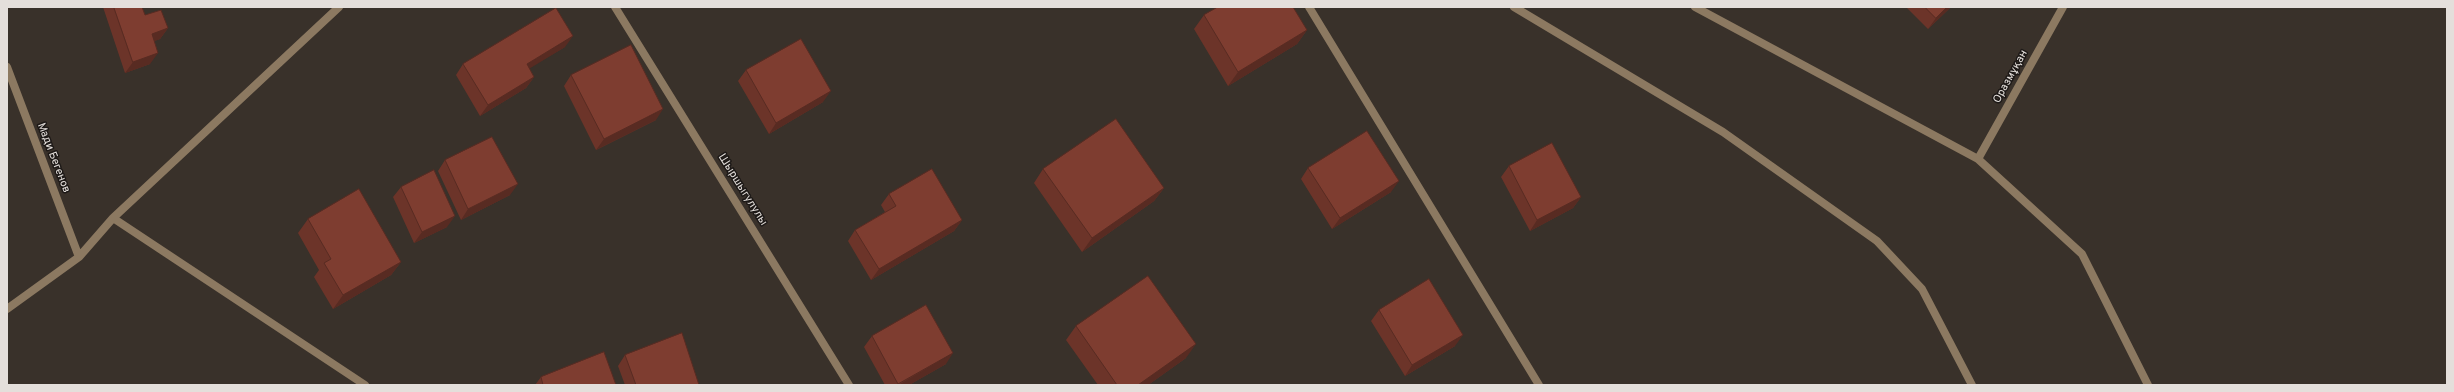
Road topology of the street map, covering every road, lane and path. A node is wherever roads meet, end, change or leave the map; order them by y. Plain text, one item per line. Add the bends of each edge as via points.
1 (339, 7) edge
2 (616, 7) edge
3 (1309, 7) edge
4 (1514, 7) edge
5 (1694, 7) edge
6 (2063, 7) edge
7 (7, 67) edge
8 (1978, 159) junction
9 (113, 218) junction
10 (79, 257) junction
11 (7, 309) edge
12 (365, 385) edge
13 (849, 385) edge
14 (1539, 385) edge
15 (1972, 385) edge
16 (2148, 385) edge

1 - 9 street
2 - 13 street, Шыршыгулулы
3 - 14 street
4 - 15 street via 1723,132 1877,241 1922,288
5 - 8 street
6 - 8 street, Оразмұқан
7 - 10 street, Мади Бегенов
8 - 16 street via 2082,254
9 - 10 street
9 - 12 street
10 - 11 street

